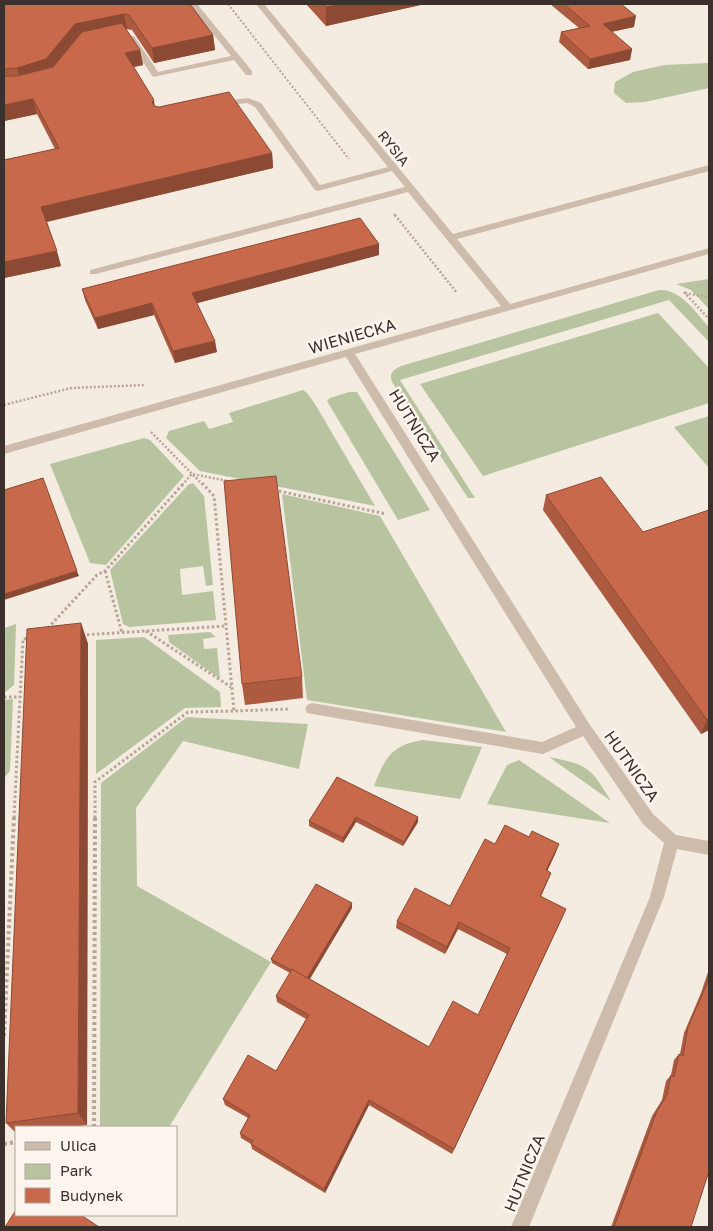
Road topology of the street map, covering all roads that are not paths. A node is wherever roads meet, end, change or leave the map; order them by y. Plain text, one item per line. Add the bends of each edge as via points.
1 (193, 4) edge
2 (260, 4) edge
3 (128, 33) edge
4 (236, 57) junction
5 (250, 73) dead end
6 (212, 106) edge
7 (392, 168) junction
8 (709, 168) edge
9 (409, 189) junction
10 (449, 238) junction
11 (709, 251) edge
12 (93, 272) dead end
13 (508, 308) junction
14 (349, 353) junction
15 (4, 450) edge
16 (312, 709) road end
17 (585, 729) junction
18 (672, 842) junction
19 (709, 848) edge
20 (520, 1227) edge

1 - 4 street
2 - 7 street, RYSIA
3 - 4 street via 156,75
4 - 5 street
6 - 7 street via 238,100 254,102 318,188
7 - 9 street, RYSIA
8 - 10 street
9 - 10 street, RYSIA
9 - 12 street
10 - 13 street, RYSIA
11 - 13 street, WIENIECKA
13 - 14 street, WIENIECKA
14 - 15 street, WIENIECKA
14 - 17 street, HUTNICZA
16 - 17 street via 543,748
17 - 18 street, HUTNICZA via 648,820
18 - 19 street
18 - 20 street, HUTNICZA via 656,897

